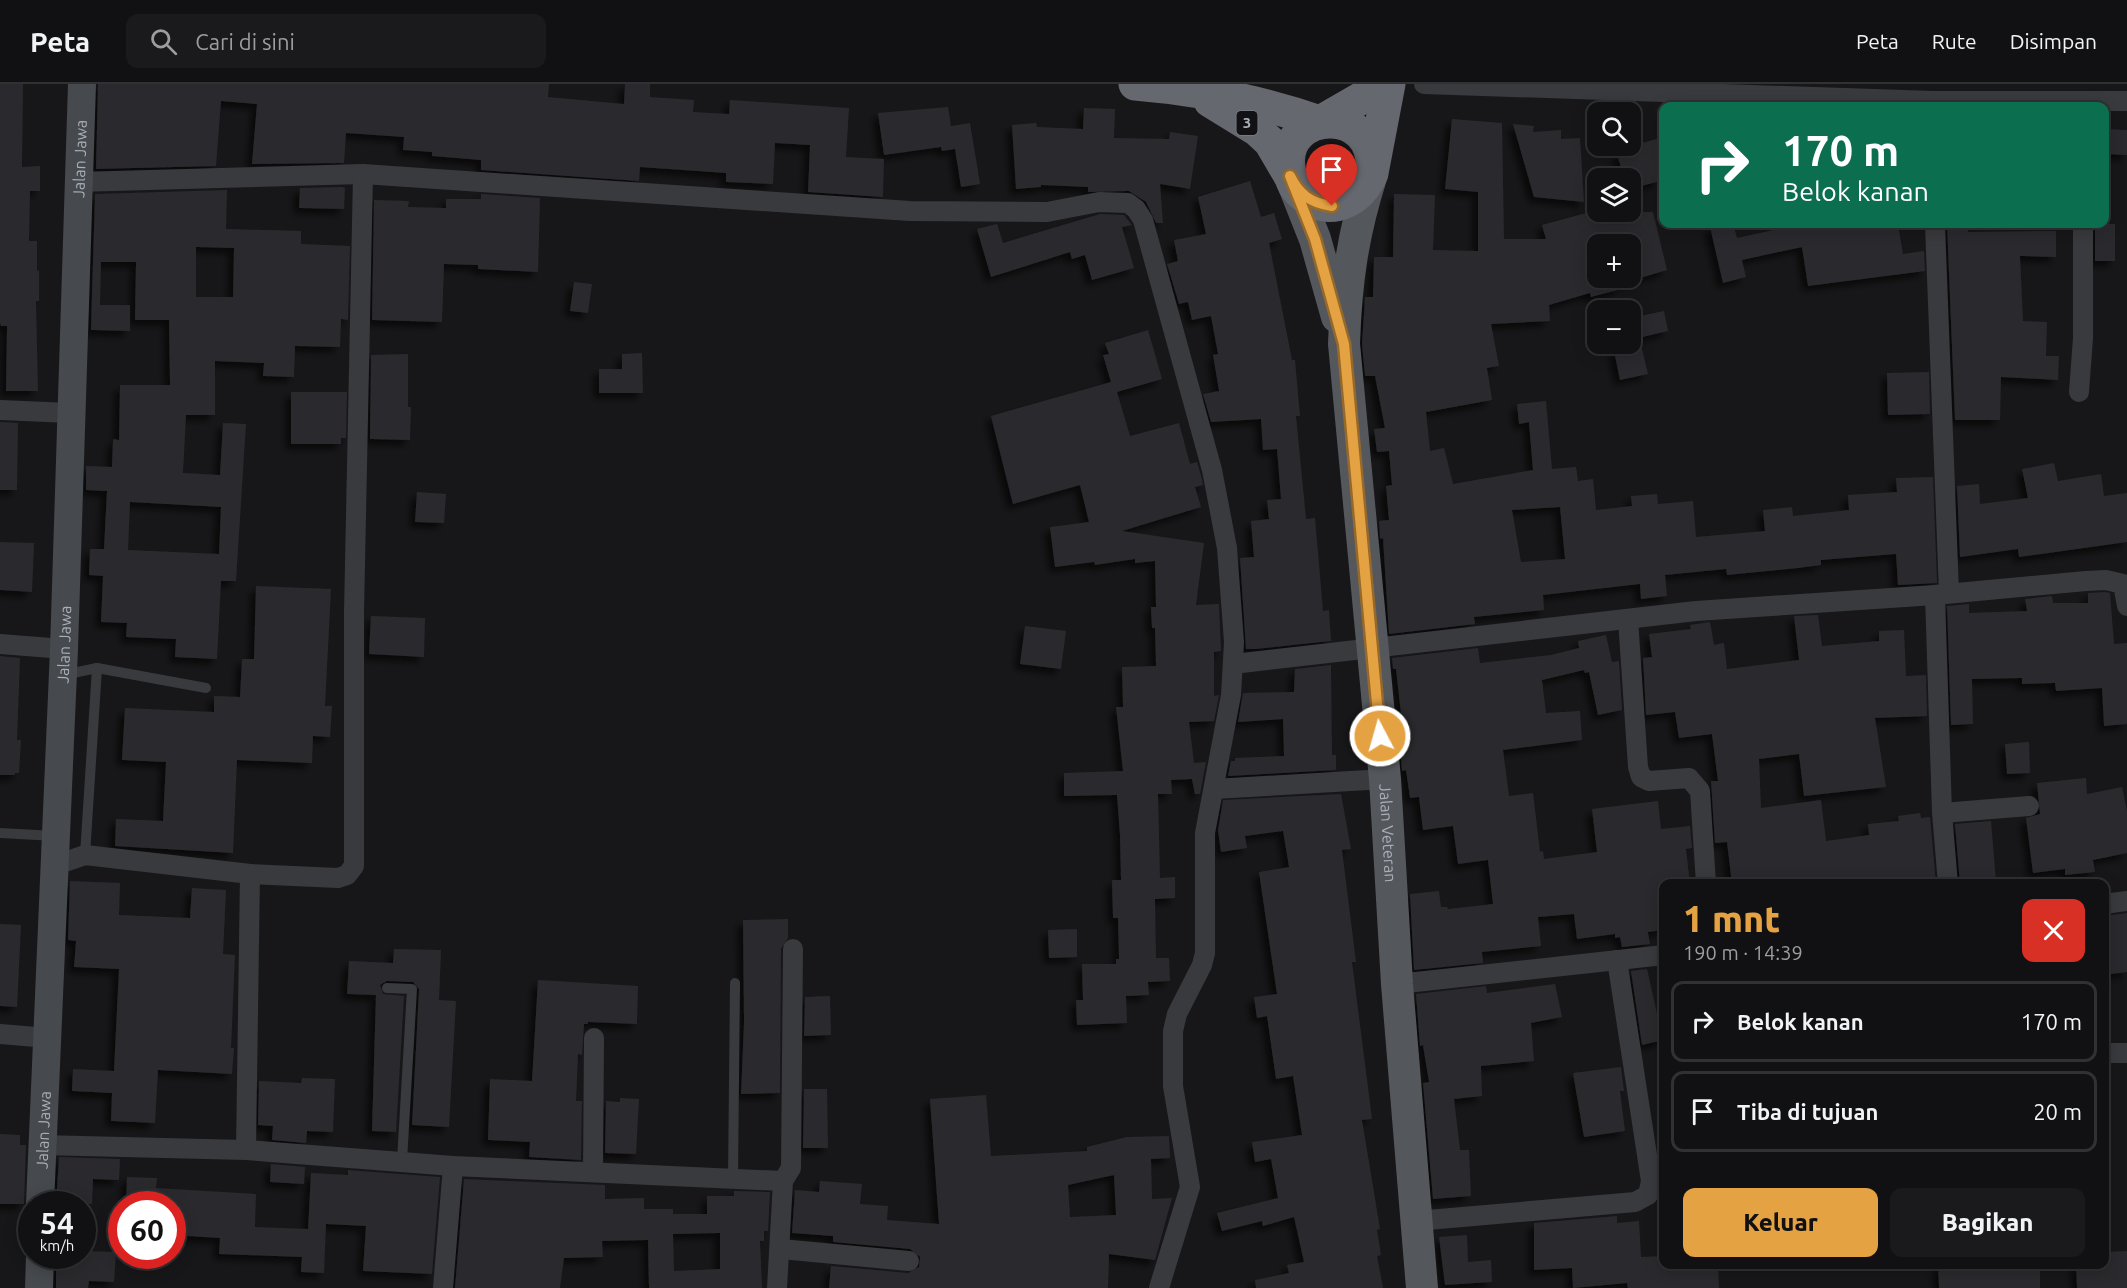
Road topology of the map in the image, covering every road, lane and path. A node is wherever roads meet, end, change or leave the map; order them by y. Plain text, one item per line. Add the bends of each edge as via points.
1 (82, 84) edge
2 (1387, 84) edge
3 (1424, 84) edge
4 (1162, 86) edge
5 (1934, 97) edge
6 (2127, 101) edge
7 (2058, 102) edge
8 (2105, 102) edge
9 (1320, 122) junction
10 (1372, 173) junction
11 (363, 174) junction
12 (1290, 176) junction
13 (77, 182) junction
14 (1935, 228) edge
15 (2083, 228) edge
16 (1344, 344) junction
17 (2079, 392) dead end
18 (0, 410) edge
19 (70, 413) junction
20 (1942, 594) junction
21 (2127, 606) edge
22 (1628, 620) junction
23 (0, 644) edge
24 (1371, 649) junction
25 (64, 662) junction
26 (1233, 664) junction
27 (98, 668) junction
28 (206, 688) dead end
29 (1384, 779) junction
30 (1222, 789) junction
31 (2029, 806) dead end
32 (1942, 813) junction
33 (0, 832) edge
34 (55, 836) junction
35 (85, 855) junction
36 (54, 866) junction
37 (250, 874) junction
38 (1706, 879) edge
39 (1948, 879) edge
40 (2127, 902) edge
41 (2109, 904) edge
42 (793, 949) dead end
43 (1659, 956) edge
44 (1617, 960) junction
45 (735, 983) dead end
46 (1397, 984) junction
47 (387, 988) dead end
48 (0, 1034) edge
49 (48, 1038) junction
50 (594, 1038) dead end
51 (2109, 1053) edge
52 (2127, 1053) edge
53 (41, 1145) junction
54 (246, 1150) junction
55 (402, 1161) junction
56 (453, 1166) junction
57 (593, 1173) junction
58 (733, 1178) junction
59 (783, 1181) junction
60 (40, 1191) edge
61 (1416, 1221) junction
62 (781, 1249) junction
63 (909, 1261) dead end
64 (40, 1269) edge
65 (39, 1288) edge
66 (443, 1288) edge
67 (777, 1288) edge
68 (1160, 1288) edge
69 (1422, 1288) edge

1 - 13 street, Jalan Jawa
2 - 9 highway, 3
2 - 10 highway, 3
3 - 5 street
4 - 9 highway, 3 via 1255,102
4 - 12 highway, 3 via 1257,130 1270,142
5 - 7 street
6 - 8 street
9 - 10 highway, 3 via 1339,122 1356,128 1371,148
9 - 12 highway, 3 via 1297,137 1288,162
10 - 12 highway, 3 via 1358,196 1332,206 1306,198
10 - 16 main road, Jalan Veteran via 1351,255
11 - 13 street
11 - 26 street via 920,211 1047,212 1099,202 1128,203 1143,220 1221,512
11 - 37 street via 354,612 354,866 338,878
12 - 16 main road, Jalan Veteran via 1315,239
13 - 19 street, Jalan Jawa
14 - 20 street
15 - 17 street
16 - 24 main road, Jalan Veteran
18 - 19 street
19 - 25 street, Jalan Jawa
20 - 21 street via 2106,580 2123,584
20 - 22 street via 1696,611
20 - 32 street
22 - 24 street
22 - 38 street via 1638,768 1648,782 1689,778 1701,791
23 - 25 street
24 - 26 street
24 - 29 main road, Jalan Veteran
25 - 27 lane
25 - 34 street, Jalan Jawa
26 - 30 street
27 - 28 lane
27 - 35 lane
29 - 30 street
29 - 46 main road, Jalan Veteran
30 - 68 street via 1205,833 1205,953 1177,1014 1172,1053 1176,1108 1190,1186
31 - 32 street
32 - 39 street
33 - 34 lane
34 - 36 street, Jalan Jawa
35 - 36 street
35 - 37 street
36 - 49 street, Jalan Jawa
37 - 54 street
40 - 41 street
42 - 59 street via 791,1168
43 - 44 street
44 - 46 street
44 - 61 street via 1651,1181 1648,1195 1635,1202
45 - 58 lane
46 - 61 main road, Jalan Veteran
47 - 55 lane via 412,989
48 - 49 street
49 - 53 street, Jalan Jawa
50 - 57 street
51 - 52 street
53 - 54 street
53 - 60 street, Jalan Jawa
54 - 55 street
55 - 56 street
56 - 57 street
56 - 66 street
57 - 58 street
58 - 59 street
59 - 62 street
61 - 69 main road, Jalan Veteran
62 - 63 street
62 - 67 street
64 - 65 street

